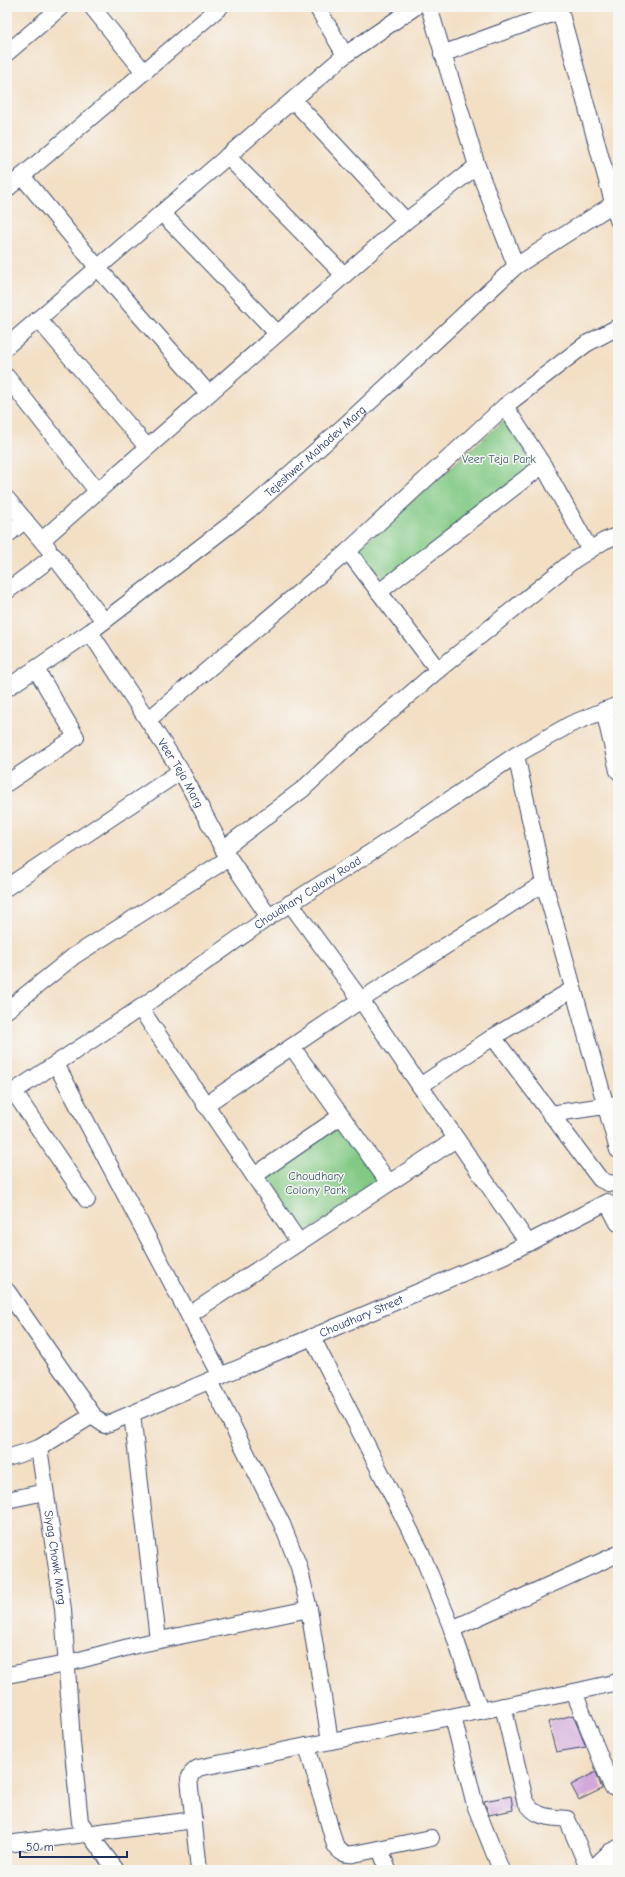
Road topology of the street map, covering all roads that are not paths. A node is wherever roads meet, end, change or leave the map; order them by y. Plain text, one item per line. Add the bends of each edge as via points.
1 (61, 7) edge
2 (92, 7) edge
3 (220, 7) edge
4 (317, 7) edge
5 (414, 7) edge
6 (429, 7) edge
7 (559, 9) edge
8 (7, 53) edge
9 (442, 54) junction
10 (345, 56) junction
11 (144, 72) junction
12 (293, 100) junction
13 (227, 156) junction
14 (477, 166) junction
15 (22, 176) junction
16 (7, 189) edge
17 (613, 204) junction
18 (162, 212) junction
19 (618, 220) edge
20 (406, 221) junction
21 (516, 266) junction
22 (98, 268) junction
23 (344, 275) junction
24 (38, 320) junction
25 (618, 327) edge
26 (277, 333) junction
27 (7, 346) edge
28 (7, 377) edge
29 (208, 393) junction
30 (505, 406) junction
31 (147, 447) junction
32 (543, 465) junction
33 (97, 491) junction
34 (7, 499) edge
35 (25, 520) junction
36 (7, 535) edge
37 (618, 535) edge
38 (42, 540) junction
39 (590, 550) junction
40 (348, 551) junction
41 (54, 556) junction
42 (7, 591) edge
43 (379, 592) junction
44 (104, 621) junction
45 (90, 632) junction
46 (36, 669) junction
47 (438, 670) junction
48 (7, 688) edge
49 (611, 708) edge
50 (148, 720) junction
51 (516, 754) junction
52 (181, 771) junction
53 (618, 771) edge
54 (7, 783) edge
55 (226, 854) junction
56 (544, 883) junction
57 (7, 887) edge
58 (290, 903) junction
59 (269, 917) junction
60 (573, 989) junction
61 (361, 1000) junction
62 (140, 1008) junction
63 (7, 1010) edge
64 (493, 1037) junction
65 (292, 1047) junction
66 (56, 1064) junction
67 (420, 1086) junction
68 (10, 1094) edge
69 (205, 1105) junction
70 (612, 1105) edge
71 (550, 1114) junction
72 (341, 1116) junction
73 (456, 1138) junction
74 (618, 1150) edge
75 (254, 1176) junction
76 (389, 1183) junction
77 (618, 1184) edge
78 (87, 1200) dead end
79 (618, 1222) edge
80 (300, 1242) junction
81 (528, 1243) junction
82 (7, 1291) edge
83 (189, 1315) junction
84 (312, 1337) junction
85 (215, 1379) junction
86 (132, 1414) junction
87 (92, 1416) junction
88 (39, 1448) junction
89 (7, 1458) edge
90 (45, 1492) junction
91 (7, 1500) edge
92 (618, 1554) edge
93 (309, 1609) junction
94 (452, 1629) junction
95 (158, 1640) junction
96 (67, 1664) junction
97 (7, 1674) edge
98 (618, 1682) edge
99 (574, 1692) junction
100 (503, 1706) junction
101 (480, 1711) junction
102 (453, 1717) junction
103 (330, 1741) junction
104 (307, 1746) junction
105 (612, 1787) dead end
106 (194, 1820) junction
107 (88, 1834) junction
108 (431, 1838) dead end
109 (7, 1844) edge
110 (380, 1849) junction
111 (614, 1850) edge
112 (618, 1867) edge
113 (116, 1870) edge
114 (199, 1870) edge
115 (388, 1870) edge
116 (501, 1870) edge
117 (590, 1870) edge

1 - 8 street
2 - 11 street
3 - 11 street
4 - 10 street
5 - 10 street
6 - 9 street
7 - 9 street
7 - 17 street
9 - 14 street
10 - 12 street
11 - 15 street
12 - 13 street
12 - 20 street
13 - 18 street
13 - 23 street
14 - 20 street
14 - 21 street
15 - 16 street
15 - 22 street
17 - 19 street
17 - 21 street, Tejeshwer Mahadev Marg
18 - 22 street
18 - 26 street
20 - 23 street
21 - 44 street, Tejeshwer Mahadev Marg via 343,427 249,510
22 - 24 street
22 - 29 street
23 - 26 street
24 - 27 street
24 - 31 street
25 - 30 street via 586,344
26 - 29 street
28 - 33 street
29 - 31 street
30 - 32 street
30 - 40 street
31 - 33 street
32 - 39 street
32 - 43 street
33 - 38 street
34 - 35 street
35 - 36 street
35 - 38 street
37 - 39 street
38 - 41 street
39 - 47 street via 574,560
40 - 43 street
40 - 50 street
41 - 42 street
41 - 44 street
43 - 47 street
44 - 45 street, Tejeshwer Mahadev Marg
45 - 46 street, Tejeshwer Mahadev Marg
45 - 50 street, Veer Teja Marg
46 - 48 street, Tejeshwer Mahadev Marg
46 - 54 street via 76,737
47 - 55 street
49 - 51 street, Choudhary Colony Road via 571,724
49 - 53 street
50 - 52 street, Veer Teja Marg
51 - 56 street
51 - 58 street, Choudhary Colony Road
52 - 55 street, Veer Teja Marg
52 - 57 street
55 - 59 street, Veer Teja Marg
55 - 63 street via 74,956
56 - 60 street
56 - 61 street
58 - 59 street, Choudhary Colony Road
58 - 61 street
59 - 62 street, Choudhary Colony Road
60 - 64 street
60 - 70 street
61 - 65 street
61 - 67 street
62 - 66 street, Choudhary Colony Road
62 - 69 street
64 - 67 street
64 - 71 street
65 - 69 street
65 - 72 street
66 - 68 street, Choudhary Colony Road
66 - 83 street
67 - 73 street
68 - 78 street
69 - 75 street
70 - 71 street
70 - 74 street
71 - 77 street via 600,1179
72 - 75 street
72 - 76 street
73 - 76 street
73 - 81 street
75 - 80 street
76 - 80 street
79 - 81 street, Choudhary Street via 607,1202
80 - 83 street
81 - 84 street, Choudhary Street
82 - 87 street
83 - 85 street
84 - 85 street, Choudhary Street
84 - 94 street via 420,1552
85 - 86 street, Choudhary Street
85 - 93 street via 292,1546
86 - 87 street, Choudhary Street via 105,1425
86 - 95 street
87 - 88 street
88 - 89 street
88 - 90 street, Siyag Chowk Marg
90 - 91 street
90 - 96 street, Siyag Chowk Marg via 63,1609
92 - 94 street
93 - 95 street
93 - 103 street
94 - 101 street
95 - 96 street
96 - 97 street
96 - 107 street, Siyag Chowk Marg via 80,1822
98 - 99 street
99 - 100 street
99 - 105 street
100 - 101 street
100 - 117 street via 525,1800 536,1814 567,1819
101 - 102 street
102 - 103 street
102 - 116 street via 475,1805
103 - 104 street
104 - 106 street via 198,1768 189,1780
104 - 110 street via 339,1852 354,1854
106 - 107 street
106 - 114 street
107 - 109 street
107 - 113 street, Siyag Chowk Marg
108 - 110 street
110 - 115 street
111 - 112 street
111 - 117 street

